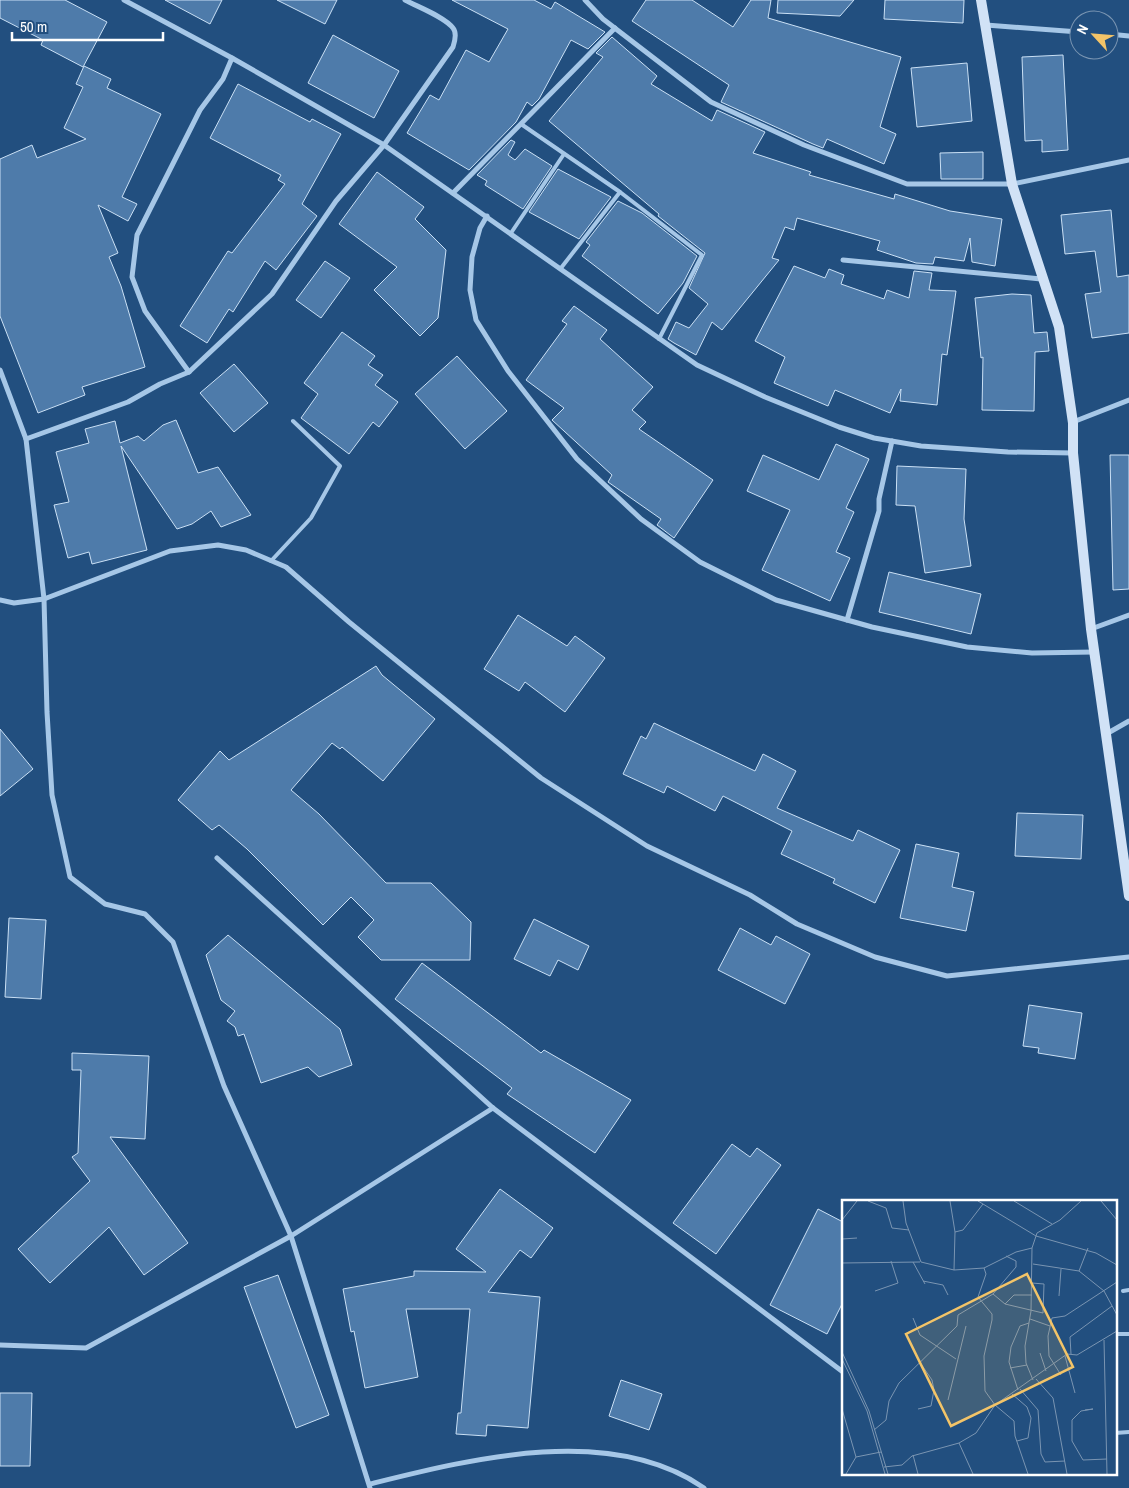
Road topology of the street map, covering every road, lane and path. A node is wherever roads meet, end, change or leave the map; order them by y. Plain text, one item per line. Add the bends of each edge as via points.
1 (124, 0) edge
2 (405, 0) edge
3 (585, 0) edge
4 (981, 0) edge
5 (986, 25) junction
6 (615, 28) junction
7 (1069, 31) edge
8 (232, 58) junction
9 (521, 124) junction
10 (384, 145) junction
11 (564, 154) junction
12 (1129, 160) edge
13 (1012, 184) junction
14 (454, 192) junction
15 (620, 192) junction
16 (487, 216) junction
17 (511, 233) junction
18 (842, 260) dead end
19 (561, 268) junction
20 (1041, 279) junction
21 (659, 339) junction
22 (0, 370) edge
23 (189, 372) junction
24 (1129, 400) edge
25 (293, 421) dead end
26 (1073, 422) junction
27 (26, 439) junction
28 (892, 441) junction
29 (1073, 453) junction
30 (272, 561) junction
31 (44, 599) junction
32 (0, 600) edge
33 (1129, 615) edge
34 (847, 620) junction
35 (1091, 629) junction
36 (1095, 652) junction
37 (1129, 721) edge
38 (1108, 732) junction
39 (217, 858) dead end
40 (1129, 896) edge
41 (1129, 957) edge
42 (493, 1108) junction
43 (291, 1236) junction
44 (1129, 1290) edge
45 (1123, 1291) dead end
46 (1116, 1334) edge
47 (1129, 1334) edge
48 (0, 1346) edge
49 (842, 1371) edge
50 (1129, 1432) edge
51 (1116, 1433) edge
52 (370, 1486) edge
53 (704, 1488) edge

1 - 8 street
2 - 10 street via 446,22 454,29 455,38 453,47
3 - 6 street
4 - 5 street
5 - 7 street
5 - 13 street
6 - 9 street
6 - 13 street via 711,102 804,145 907,184
8 - 10 street
8 - 23 street via 223,79 200,110 136,235 132,278 145,312
9 - 11 lane
9 - 14 street
10 - 14 street
10 - 23 street via 336,201 272,294
11 - 15 lane
11 - 17 lane
12 - 13 street
13 - 20 street
14 - 16 street
15 - 19 lane
15 - 21 lane via 702,255
16 - 17 street
16 - 34 street via 472,257 470,290 476,320 508,371 577,459 641,519 700,562 776,600
17 - 19 street
18 - 20 street
19 - 21 street
20 - 26 street via 1059,327
21 - 28 street via 697,365 765,397 839,427
22 - 27 street
23 - 27 street via 128,402
24 - 26 street
25 - 30 lane via 340,466 311,518
26 - 29 street
27 - 31 street
28 - 29 street via 1008,452
28 - 34 street via 879,511
29 - 35 street
30 - 31 street via 246,550 218,545 170,551
30 - 41 street via 286,567 541,778 647,846 750,895 797,924 875,957 947,976
31 - 32 street via 14,604
31 - 43 street via 52,795 70,877 105,904 145,914 173,942 224,1086
33 - 35 street
34 - 36 street via 966,647 1032,653
35 - 36 street
36 - 38 street
37 - 38 street
38 - 40 street
39 - 42 street
42 - 43 street
42 - 49 street
43 - 48 street via 86,1348
43 - 52 street
44 - 45 lane
46 - 47 lane
50 - 51 lane
52 - 53 street via 454,1463 530,1452 591,1451 652,1463

